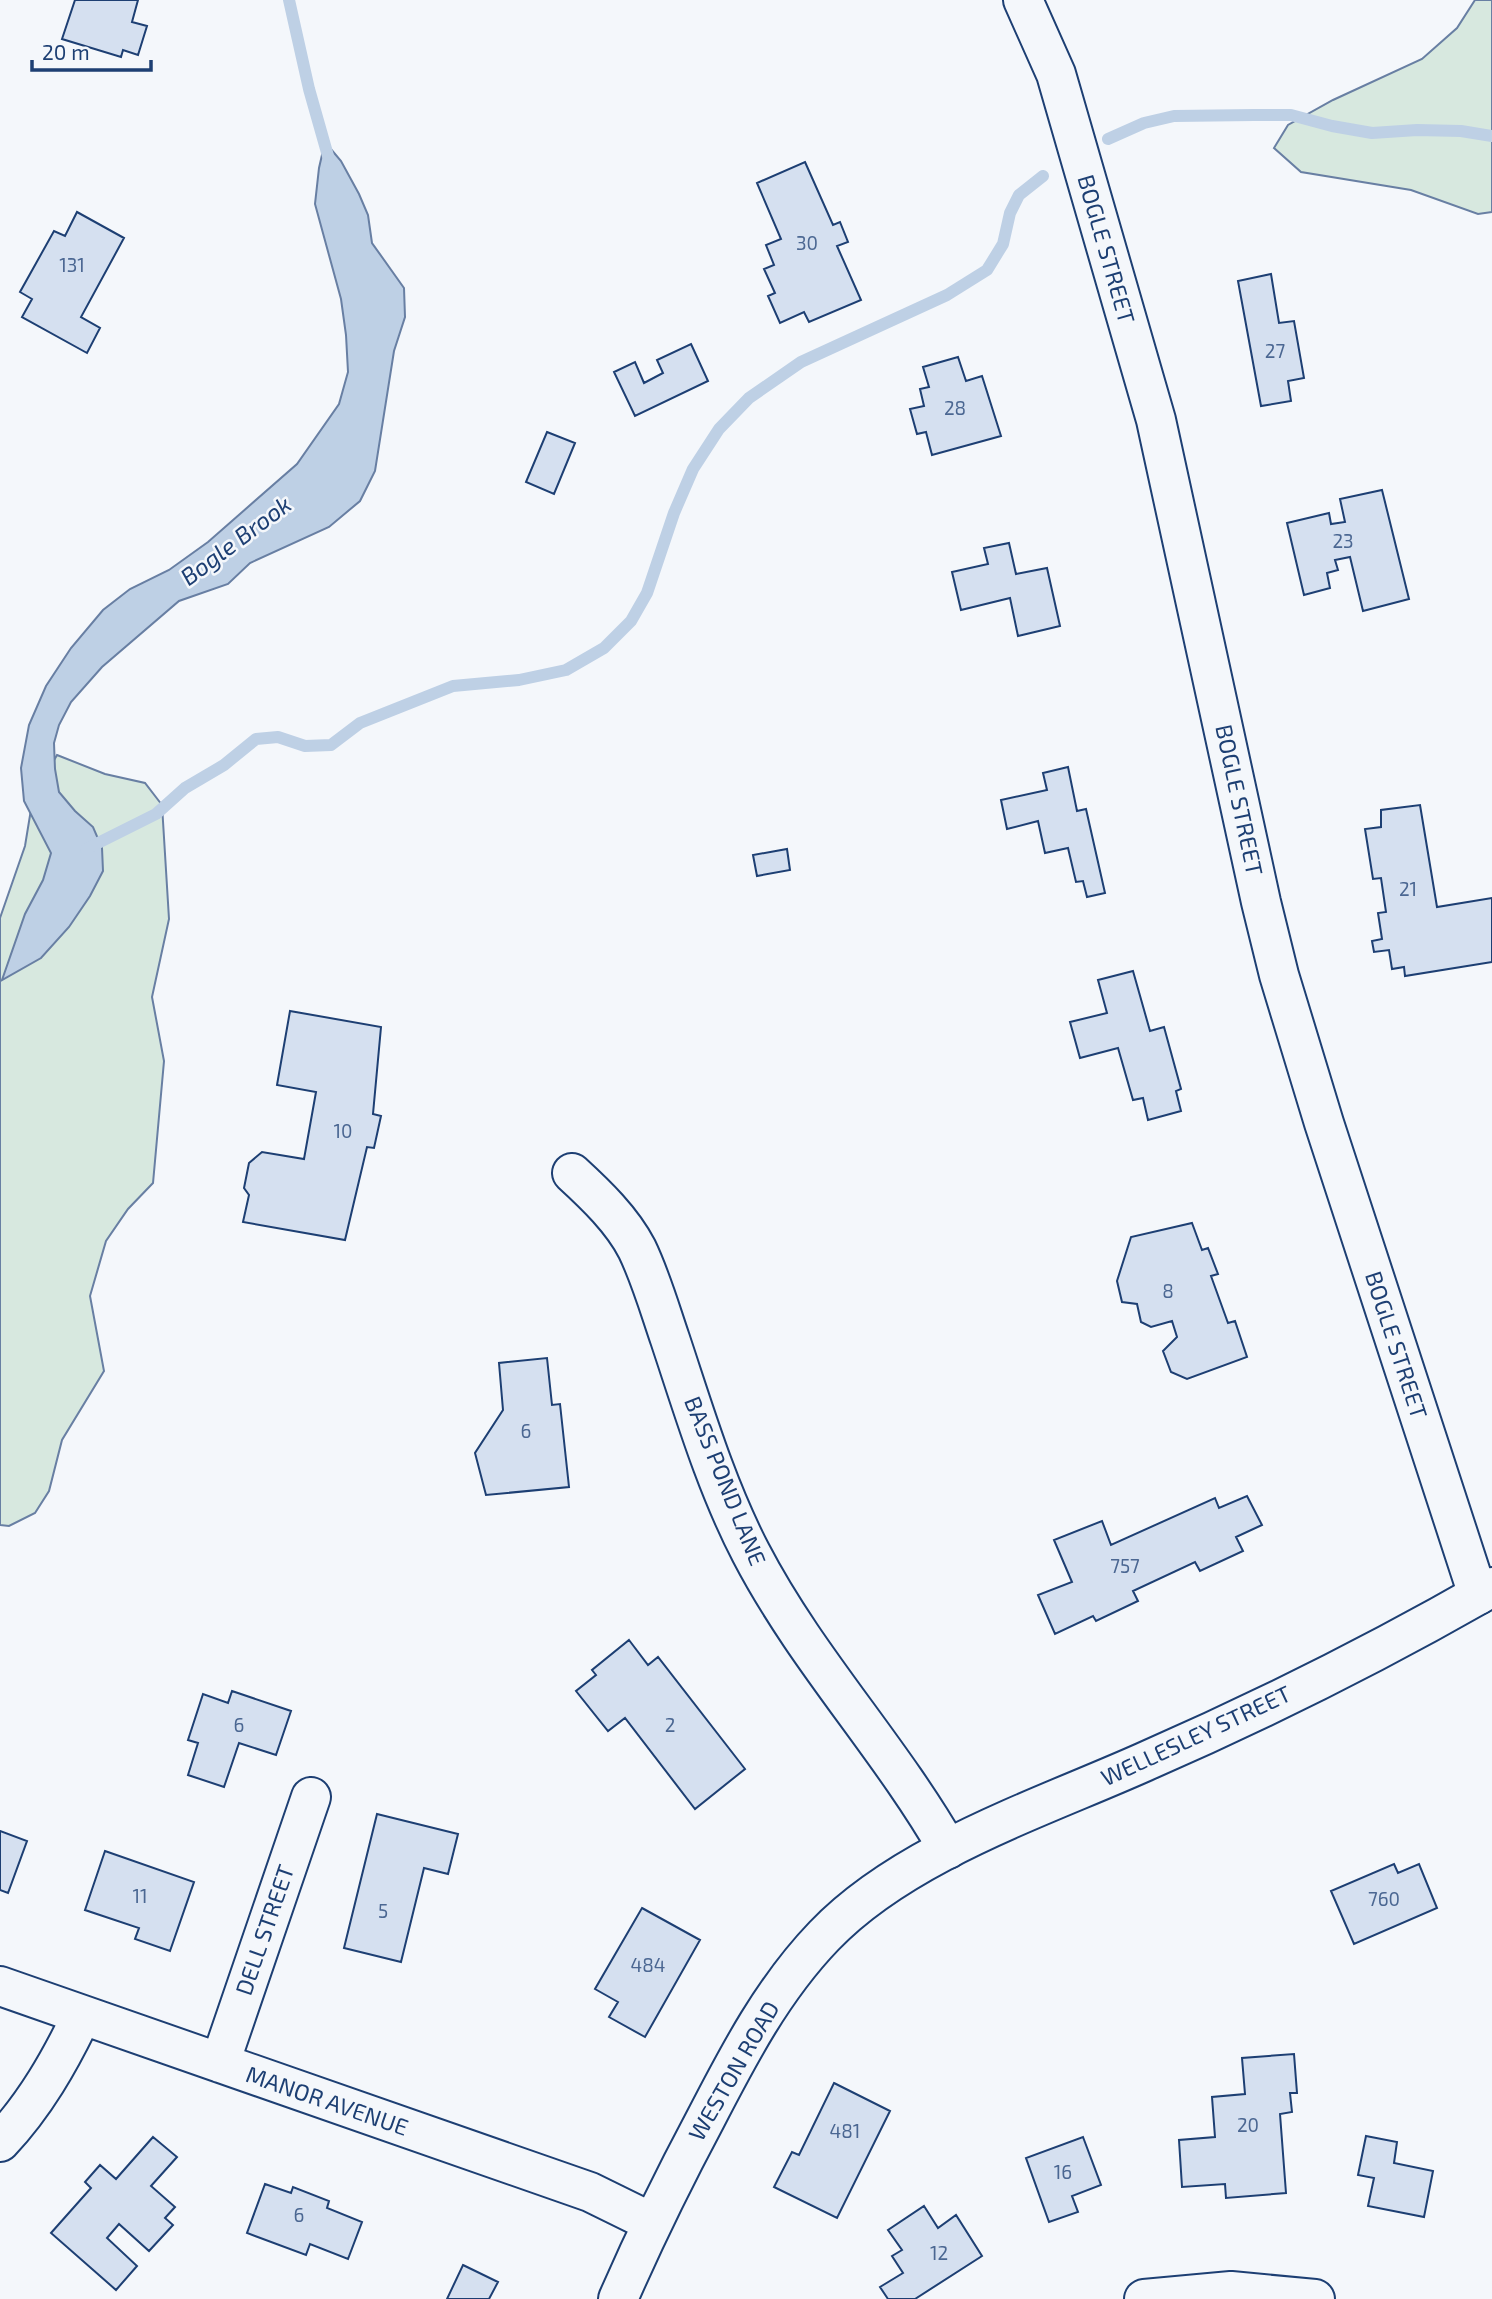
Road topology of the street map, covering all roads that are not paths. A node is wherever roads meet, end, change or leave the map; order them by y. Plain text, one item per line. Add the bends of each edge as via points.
1 (1023, 0) edge
2 (572, 1173) dead end
3 (1485, 1591) edge
4 (310, 1797) dead end
5 (948, 1849) junction
6 (897, 1879) joint
7 (0, 1986) edge
8 (82, 2015) junction
9 (220, 2063) junction
10 (0, 2143) edge
11 (651, 2222) junction
12 (618, 2299) edge
13 (1144, 2299) edge
14 (1315, 2299) edge

1 - 3 street, BOGLE STREET via 1056,74 1156,420 1279,975 1388,1321
2 - 5 street, BASS POND LANE via 610,1211 637,1248 714,1467 771,1590 912,1790
3 - 5 street, WELLESLEY STREET via 1244,1716
4 - 9 street, DELL STREET
5 - 6 street, WELLESLEY STREET
6 - 11 street, WESTON ROAD via 857,1906 790,1975 731,2070
7 - 8 street, MANOR AVENUE
8 - 9 street, MANOR AVENUE
8 - 10 street via 36,2100
9 - 11 street, MANOR AVENUE via 590,2192
11 - 12 street, WESTON ROAD
13 - 14 street via 1231,2291

